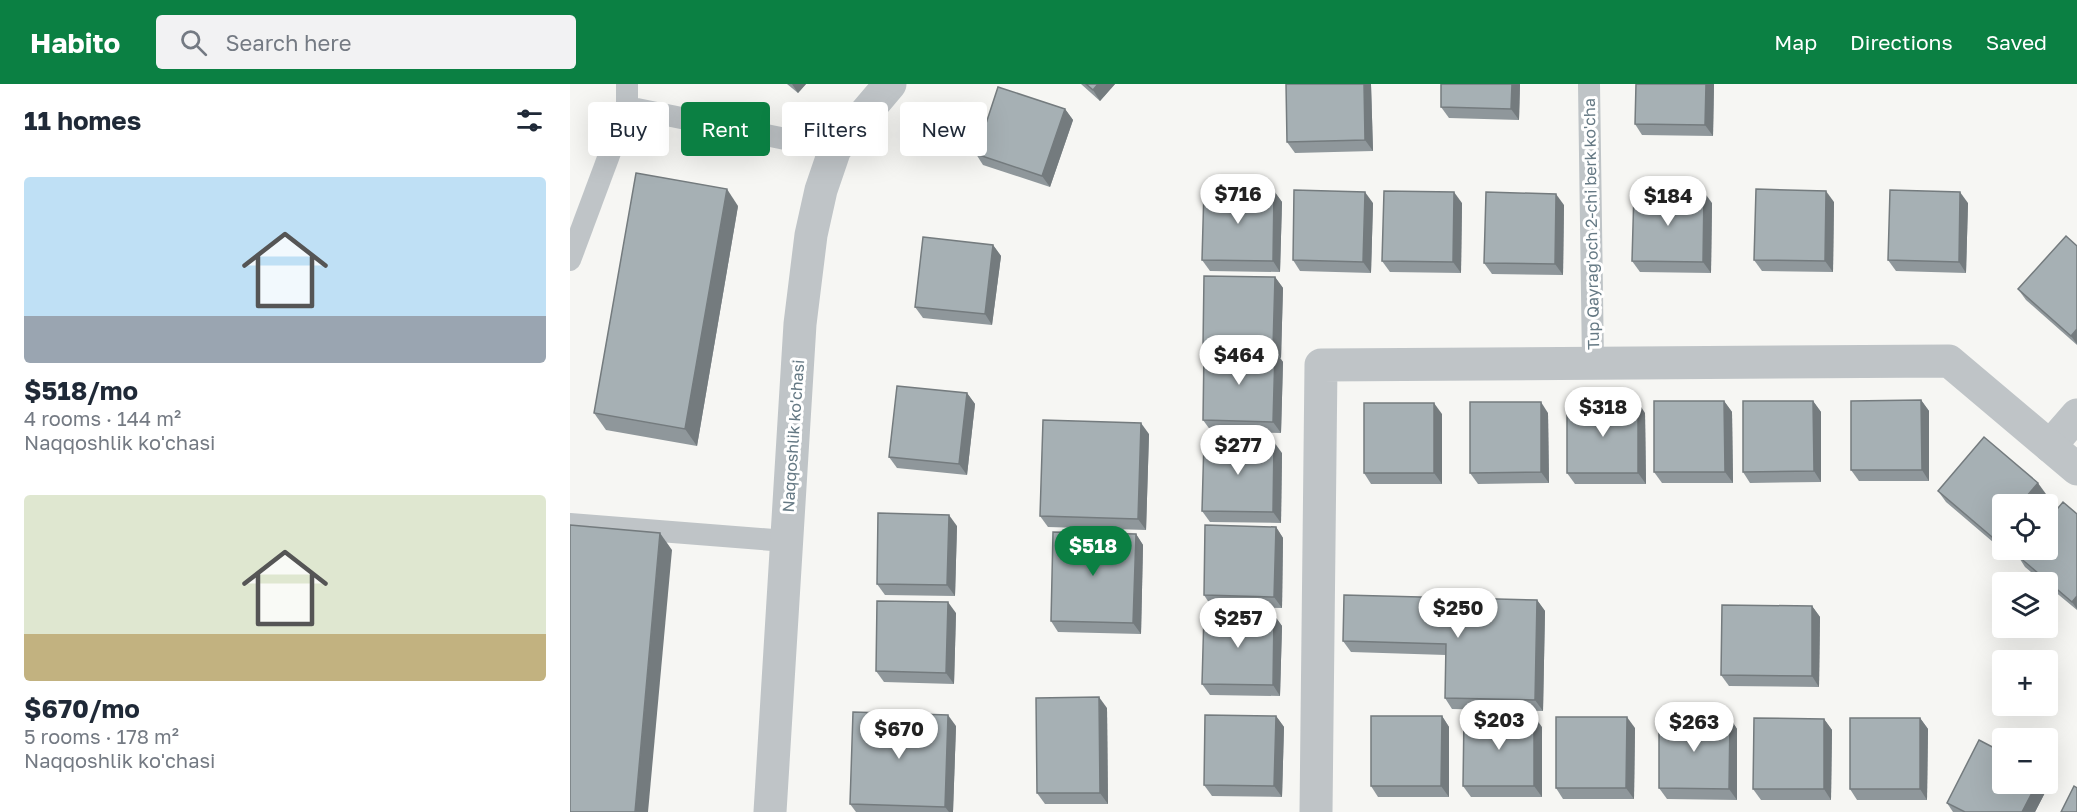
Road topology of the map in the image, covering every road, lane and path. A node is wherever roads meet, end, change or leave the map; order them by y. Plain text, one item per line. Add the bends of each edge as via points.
1 (627, 84) edge
2 (890, 84) edge
3 (1589, 84) edge
4 (627, 102) edge
5 (875, 102) edge
6 (669, 115) edge
7 (782, 138) edge
8 (609, 156) edge
9 (833, 156) edge
10 (570, 260) edge
11 (1593, 363) junction
12 (2077, 415) edge
13 (2050, 446) junction
14 (2077, 469) edge
15 (570, 524) edge
16 (786, 542) junction
17 (770, 812) edge
18 (1316, 812) edge

1 - 4 lane
2 - 5 street, Naqqoshlik ko'chasi
3 - 11 lane, Tup Qayrag'och 2-chi berk ko'cha
6 - 7 lane
8 - 10 lane
9 - 16 street, Naqqoshlik ko'chasi via 811,235 800,324
11 - 13 street via 1949,361
11 - 18 street via 1321,365
12 - 13 street
13 - 14 street
15 - 16 lane
16 - 17 street, Naqqoshlik ko'chasi

